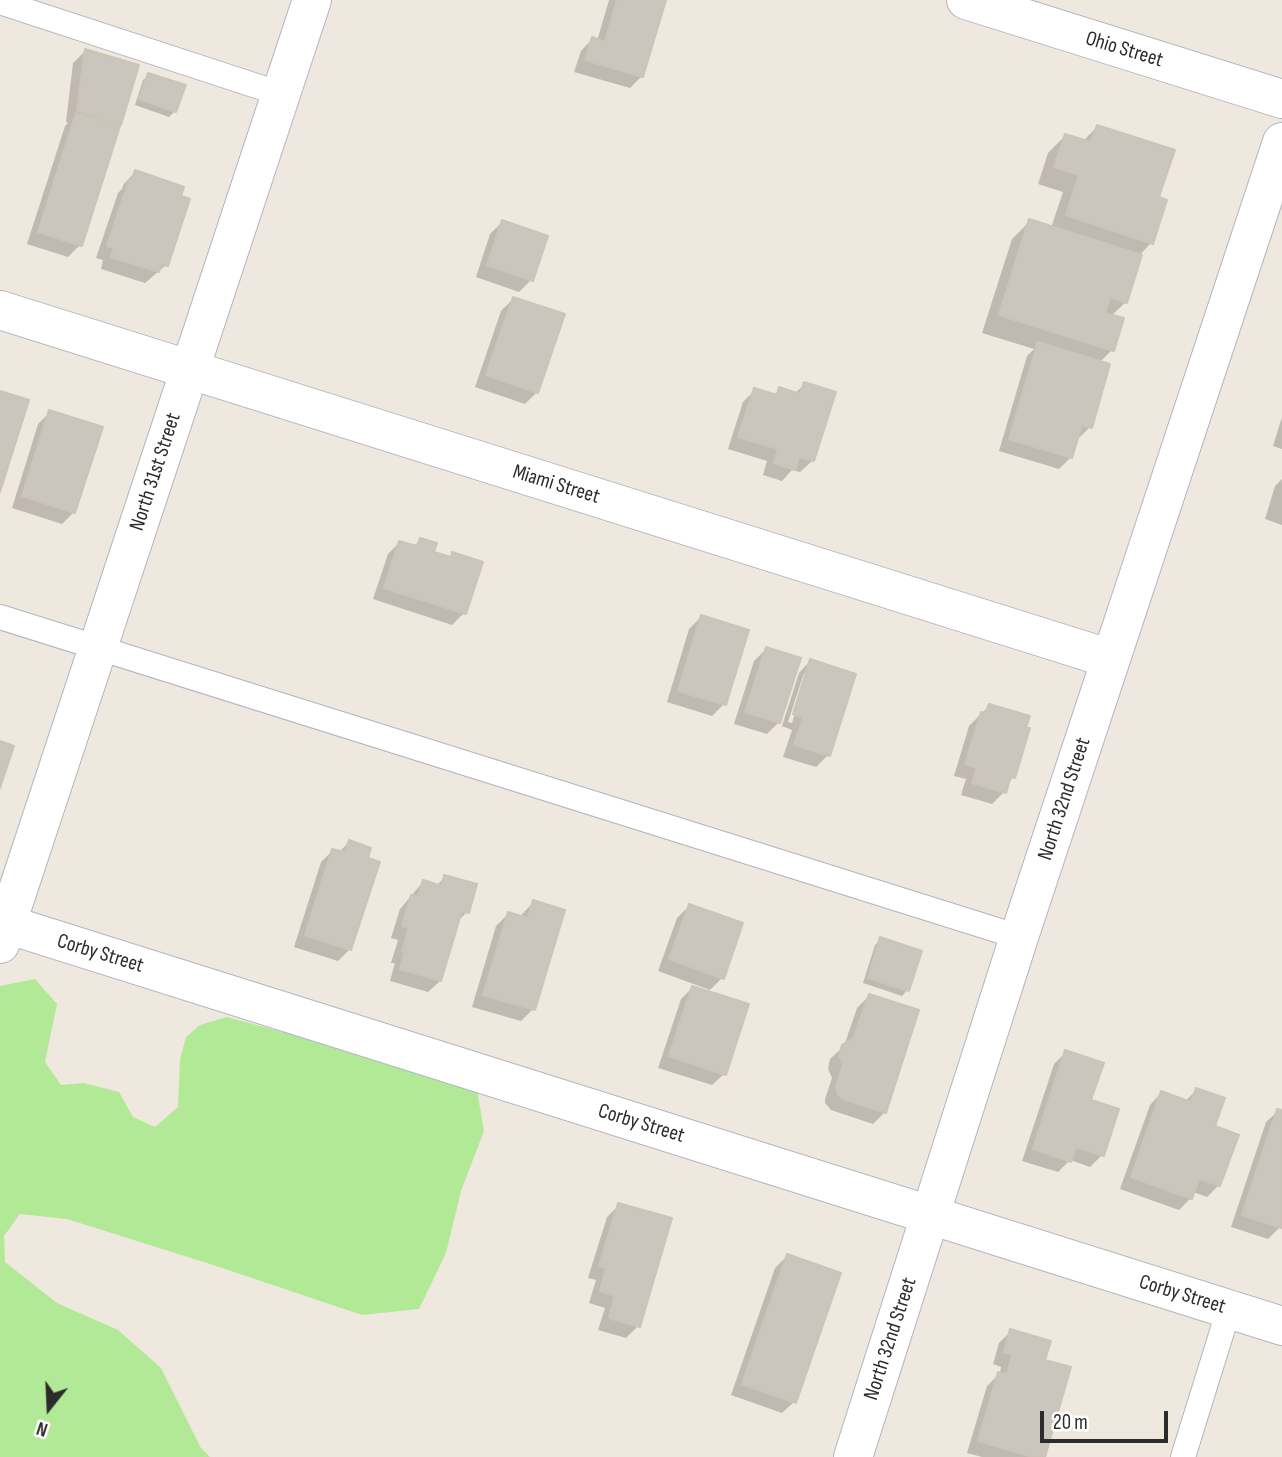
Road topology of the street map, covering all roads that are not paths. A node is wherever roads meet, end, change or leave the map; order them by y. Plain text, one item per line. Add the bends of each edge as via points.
1 (312, 0) edge
2 (966, 0) edge
3 (0, 2) edge
4 (281, 93) junction
5 (1282, 99) edge
6 (1282, 142) edge
7 (0, 310) edge
8 (190, 370) junction
9 (0, 617) edge
10 (99, 648) junction
11 (1111, 659) junction
12 (2, 930) edge
13 (1020, 937) junction
14 (931, 1216) junction
15 (1229, 1310) junction
16 (1282, 1326) edge
17 (853, 1457) edge
18 (1183, 1457) edge

1 - 4 street, North 31st Street
2 - 5 street, Ohio Street
3 - 4 lane
4 - 8 street, North 31st Street
6 - 11 street, North 32nd Street
7 - 8 street, Miami Street
8 - 10 street, North 31st Street
8 - 11 street, Miami Street
9 - 10 lane
10 - 12 street, North 31st Street
10 - 13 lane
11 - 13 street, North 32nd Street
12 - 14 street, Corby Street
13 - 14 street, North 32nd Street
14 - 15 street, Corby Street
14 - 17 street, North 32nd Street
15 - 16 street, Corby Street
15 - 18 lane

